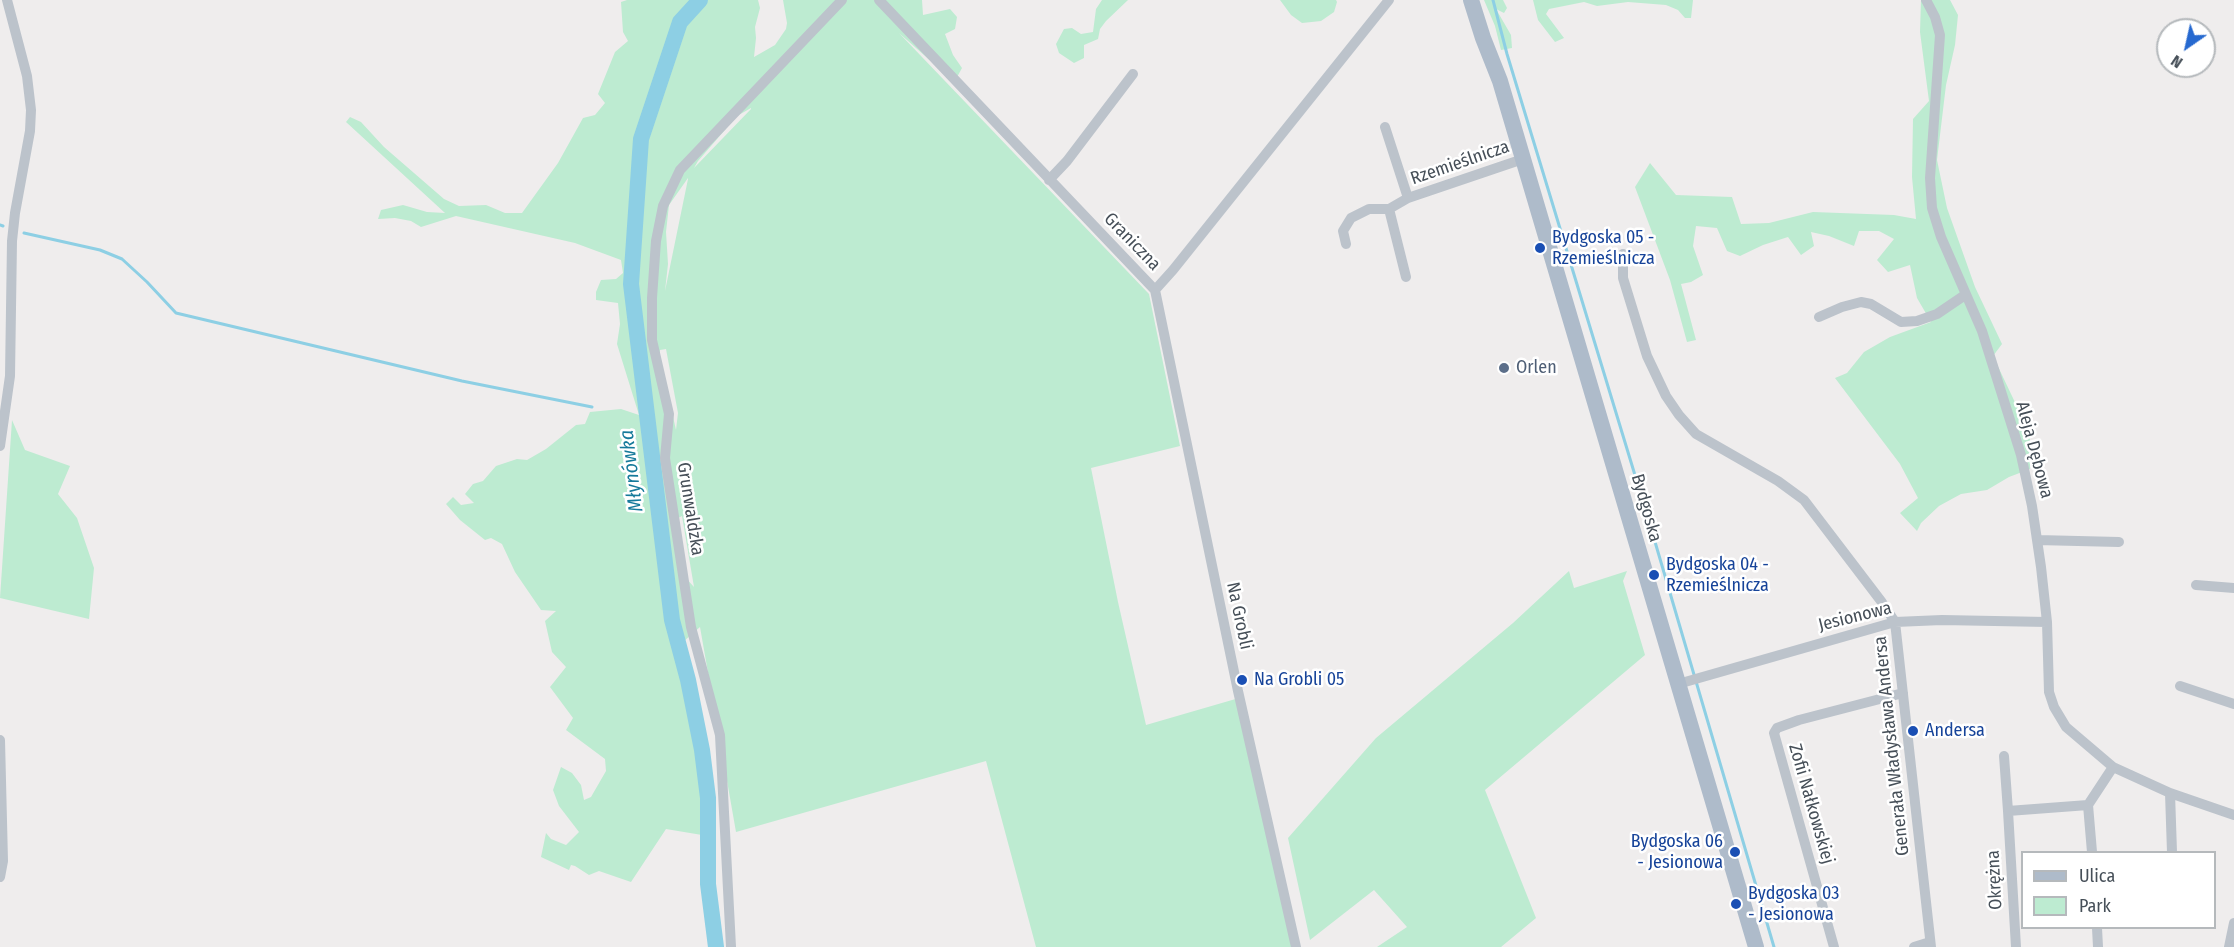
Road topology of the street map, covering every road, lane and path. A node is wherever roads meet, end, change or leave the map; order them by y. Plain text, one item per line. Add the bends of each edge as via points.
1 (7, 0) edge
2 (842, 0) edge
3 (879, 0) edge
4 (1389, 0) edge
5 (1471, 0) edge
6 (1482, 0) edge
7 (1926, 0) edge
8 (1133, 74) dead end
9 (1500, 81) junction
10 (1384, 127) dead end
11 (1523, 159) junction
12 (1049, 180) junction
13 (1407, 198) junction
14 (1389, 209) junction
15 (1346, 244) dead end
16 (1623, 254) dead end
17 (1406, 277) dead end
18 (1155, 290) junction
19 (1965, 295) junction
20 (1818, 317) dead end
21 (0, 446) edge
22 (2037, 540) junction
23 (2119, 542) dead end
24 (2196, 585) dead end
25 (2234, 588) edge
26 (1895, 622) junction
27 (2047, 622) junction
28 (1677, 684) junction
29 (2180, 686) dead end
30 (1903, 693) junction
31 (2234, 704) edge
32 (0, 740) edge
33 (2004, 756) dead end
34 (2113, 767) junction
35 (2170, 793) junction
36 (2088, 805) junction
37 (2008, 811) junction
38 (2234, 815) edge
39 (2092, 851) edge
40 (2172, 851) edge
41 (0, 878) edge
42 (2234, 923) edge
43 (2097, 929) edge
44 (1931, 945) edge
45 (731, 947) edge
46 (1296, 947) edge
47 (1756, 947) edge
48 (1834, 947) edge
49 (1914, 947) edge
50 (2016, 947) edge
51 (2098, 947) edge
52 (2229, 947) edge

1 - 21 street via 27,76 31,110 12,241 10,376
2 - 45 street, Grunwaldzka via 681,170 663,206 656,241 652,340 669,414 665,458 691,627 720,735
3 - 12 street, Graniczna
4 - 18 street, Graniczna
5 - 9 main road, Bydgoska
6 - 9 main road, Bydgoska
7 - 19 street, Aleja Dębowa via 1940,35 1930,178 1932,208
8 - 12 street
9 - 11 main road, Bydgoska
10 - 13 street, Rzemieślnicza
11 - 13 street, Rzemieślnicza
11 - 28 main road, Bydgoska
12 - 18 street, Graniczna
13 - 14 street, Rzemieślnicza
14 - 15 street, Rzemieślnicza via 1369,209 1351,218 1342,231
14 - 17 street
16 - 26 street, Generała Władysława Andersa via 1623,278 1647,356 1679,416 1696,434 1804,500
18 - 46 street, Na Grobli
19 - 20 street via 1937,314 1917,321 1900,322 1861,302
19 - 22 street, Aleja Dębowa via 1982,331 2020,455
22 - 23 street
22 - 27 street, Aleja Dębowa
24 - 25 street
26 - 27 street, Jesionowa
26 - 28 street, Jesionowa
26 - 30 street, Generała Władysława Andersa
27 - 34 street, Aleja Dębowa via 2049,692 2054,707 2066,727
28 - 47 main road, Bydgoska
29 - 31 street
30 - 44 street, Generała Władysława Andersa
30 - 48 street, Zofii Nałkowskiej via 1799,720 1773,733
32 - 41 street
33 - 37 street, Okrężna
34 - 35 street, Aleja Dębowa
34 - 36 street
35 - 38 street, Aleja Dębowa
35 - 40 street
36 - 37 street
36 - 39 street
37 - 50 street, Okrężna
42 - 52 street
43 - 51 street
44 - 49 street

